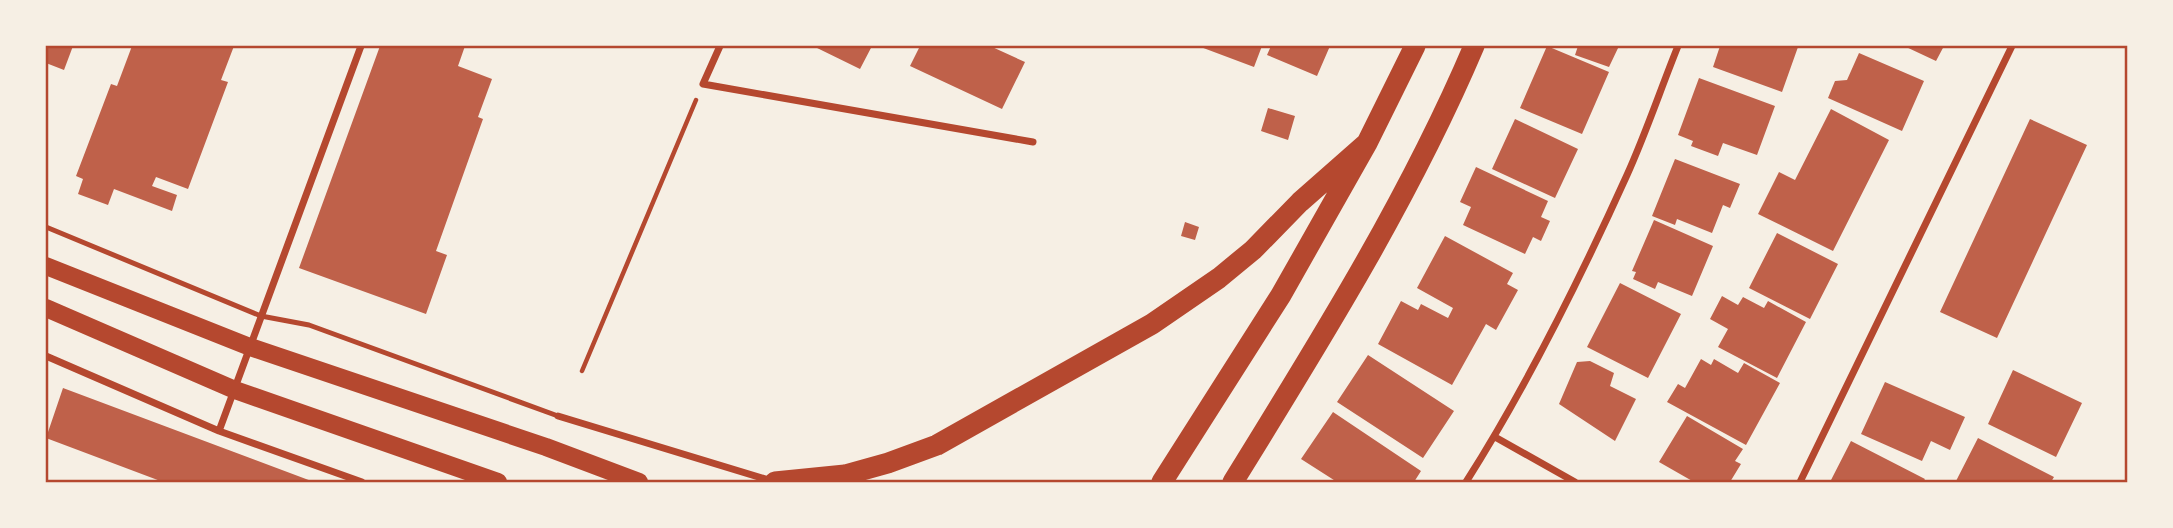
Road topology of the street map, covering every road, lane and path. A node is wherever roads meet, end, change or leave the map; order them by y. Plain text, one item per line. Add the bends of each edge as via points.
1 (361, 46) edge
2 (720, 46) edge
3 (1415, 46) edge
4 (1474, 46) edge
5 (1678, 46) edge
6 (2012, 46) edge
7 (703, 83) junction
8 (1033, 142) dead end
9 (1367, 143) junction
10 (46, 227) edge
11 (46, 266) edge
12 (46, 308) edge
13 (261, 316) junction
14 (250, 346) junction
15 (46, 356) edge
16 (582, 371) dead end
17 (235, 390) junction
18 (558, 416) joint
19 (219, 430) junction
20 (1495, 437) junction
21 (362, 482) edge
22 (498, 482) edge
23 (639, 482) edge
24 (776, 482) edge
25 (1162, 482) edge
26 (1233, 482) edge
27 (1466, 482) edge
28 (1574, 482) edge
29 (1800, 482) edge

1 - 13 street
2 - 7 street
3 - 9 highway
4 - 26 highway via 1373,252
5 - 20 street via 1628,173
6 - 29 street
7 - 8 street
7 - 16 path
9 - 24 highway via 1219,278 1152,324 937,445 845,475
9 - 25 highway via 1281,295
10 - 13 lane
11 - 14 main road
12 - 17 main road
13 - 14 street
13 - 18 lane via 309,325
14 - 17 street
14 - 23 main road
15 - 19 street
17 - 19 street
17 - 22 main road
18 - 24 street
19 - 21 street
20 - 27 street
20 - 28 street

